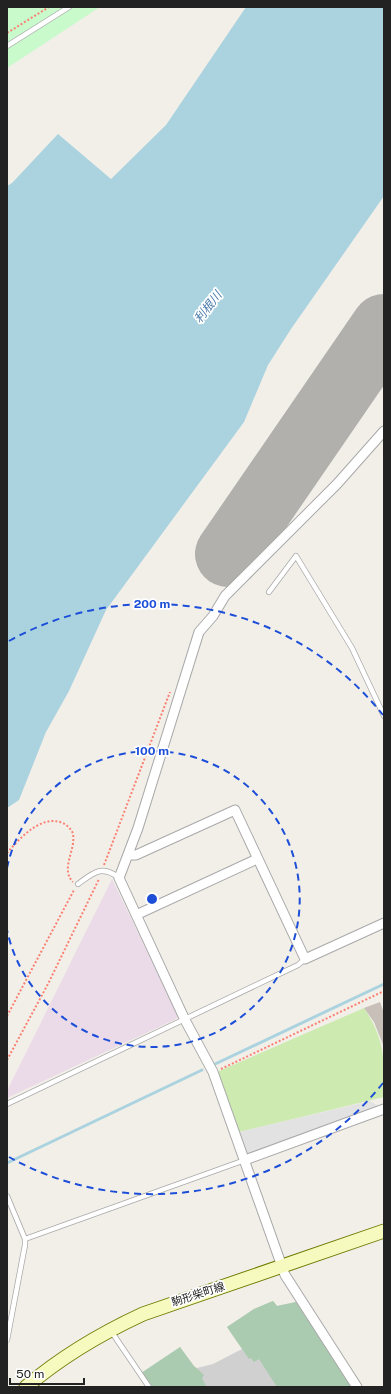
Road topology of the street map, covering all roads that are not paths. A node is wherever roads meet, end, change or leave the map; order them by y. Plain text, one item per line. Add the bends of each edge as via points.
1 (69, 7) edge
2 (7, 46) edge
3 (384, 431) edge
4 (269, 592) dead end
5 (384, 716) edge
6 (129, 855) junction
7 (257, 859) junction
8 (119, 878) junction
9 (78, 884) road end
10 (136, 915) junction
11 (384, 922) edge
12 (305, 959) junction
13 (185, 1020) junction
14 (7, 1104) edge
15 (384, 1109) edge
16 (245, 1160) junction
17 (7, 1196) edge
18 (384, 1231) edge
19 (25, 1238) junction
20 (282, 1266) junction
21 (110, 1330) junction
22 (7, 1340) edge
23 (26, 1387) edge
24 (149, 1387) edge
25 (357, 1387) edge

1 - 2 lane
3 - 6 street via 337,484 225,596 199,632
4 - 5 lane via 296,556 352,648
6 - 7 street via 136,855 235,810
6 - 8 street
7 - 10 street
7 - 12 street
8 - 9 lane via 110,871 102,870 94,872
8 - 10 street
10 - 13 street
11 - 12 street
12 - 13 lane via 298,965
13 - 14 lane
13 - 16 street via 213,1072
15 - 16 street
16 - 19 lane
16 - 20 street
17 - 19 lane
18 - 20 main road, 駒形柴町線
19 - 22 lane
20 - 21 main road, 駒形柴町線 via 161,1306
20 - 25 street via 288,1282
21 - 23 main road, 駒形柴町線 via 61,1360
21 - 24 lane

